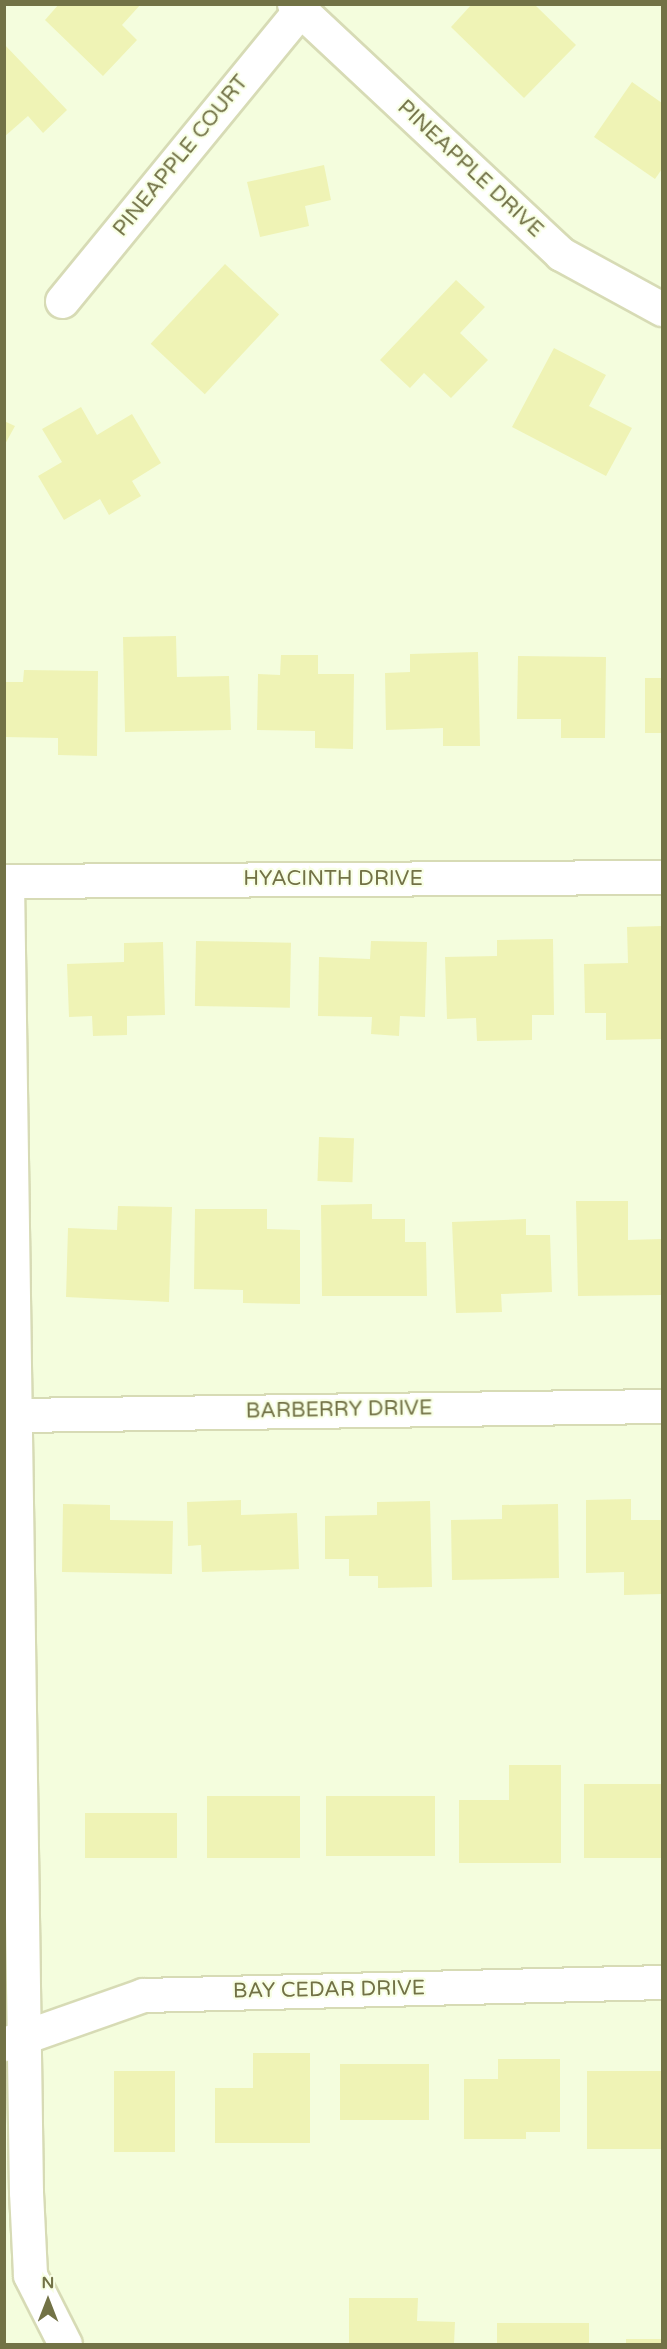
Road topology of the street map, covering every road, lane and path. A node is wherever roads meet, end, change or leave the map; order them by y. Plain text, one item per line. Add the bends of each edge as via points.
1 (297, 7) edge
2 (62, 301) dead end
3 (663, 309) edge
4 (663, 877) edge
5 (6, 881) edge
6 (663, 1406) edge
7 (16, 1415) junction
8 (663, 1982) edge
9 (13, 2041) edge
10 (65, 2344) edge

1 - 2 street, PINEAPPLE COURT
1 - 3 street, PINEAPPLE DRIVE via 561,254
4 - 5 street, HYACINTH DRIVE
5 - 7 street
6 - 7 street, BARBERRY DRIVE
7 - 9 street
8 - 9 street, BAY CEDAR DRIVE via 143,1995
9 - 10 street via 30,2275

